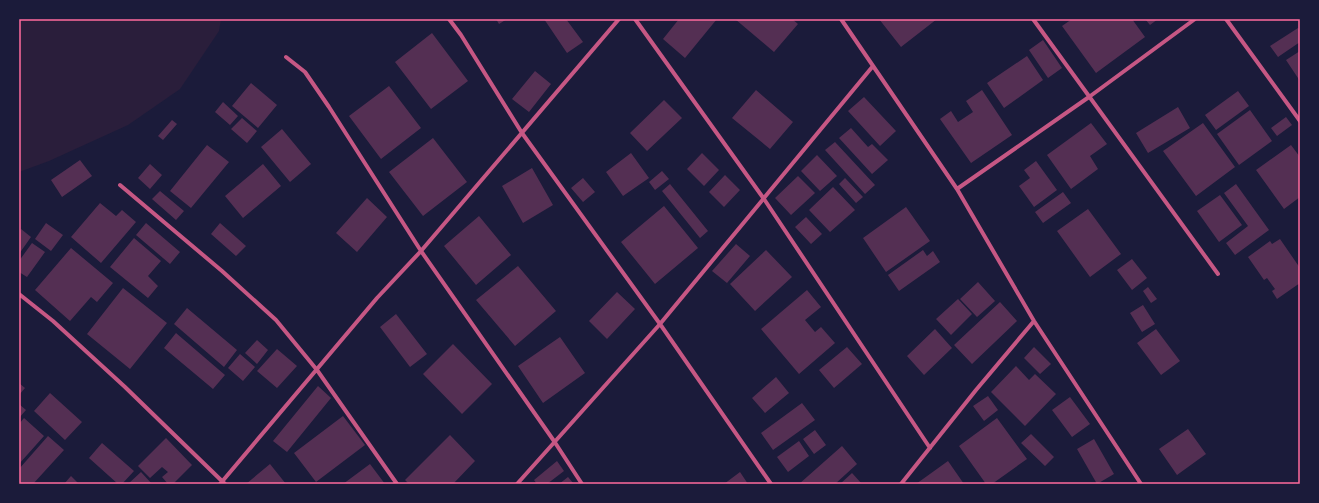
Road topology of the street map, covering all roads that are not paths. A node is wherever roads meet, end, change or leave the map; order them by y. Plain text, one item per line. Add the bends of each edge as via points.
1 (449, 19) edge
2 (620, 19) edge
3 (635, 19) edge
4 (841, 19) edge
5 (1033, 19) edge
6 (1195, 19) edge
7 (1226, 19) edge
8 (286, 57) dead end
9 (873, 66) junction
10 (1089, 97) junction
11 (1300, 121) edge
12 (522, 132) junction
13 (120, 185) dead end
14 (957, 189) junction
15 (764, 199) junction
16 (421, 251) junction
17 (1218, 274) dead end
18 (19, 294) edge
19 (1034, 321) junction
20 (660, 324) junction
21 (317, 370) junction
22 (554, 442) junction
23 (930, 448) junction
24 (222, 483) edge
25 (397, 484) edge
26 (517, 484) edge
27 (582, 484) edge
28 (771, 484) edge
29 (901, 484) edge
30 (1141, 484) edge

1 - 12 street
2 - 12 street
3 - 15 street
4 - 9 street
5 - 10 street
6 - 10 street
7 - 11 street
8 - 16 street via 305,72 330,107
9 - 14 street
9 - 15 street
10 - 14 street
10 - 17 street
12 - 16 street
12 - 20 street
13 - 21 street via 276,320
14 - 19 street
15 - 20 street
15 - 23 street
16 - 21 street via 377,298
16 - 22 street
18 - 24 street via 53,321 125,387
19 - 23 street
19 - 30 street
20 - 22 street
20 - 28 street
21 - 24 street
21 - 25 street
22 - 26 street
22 - 27 street
23 - 29 street

